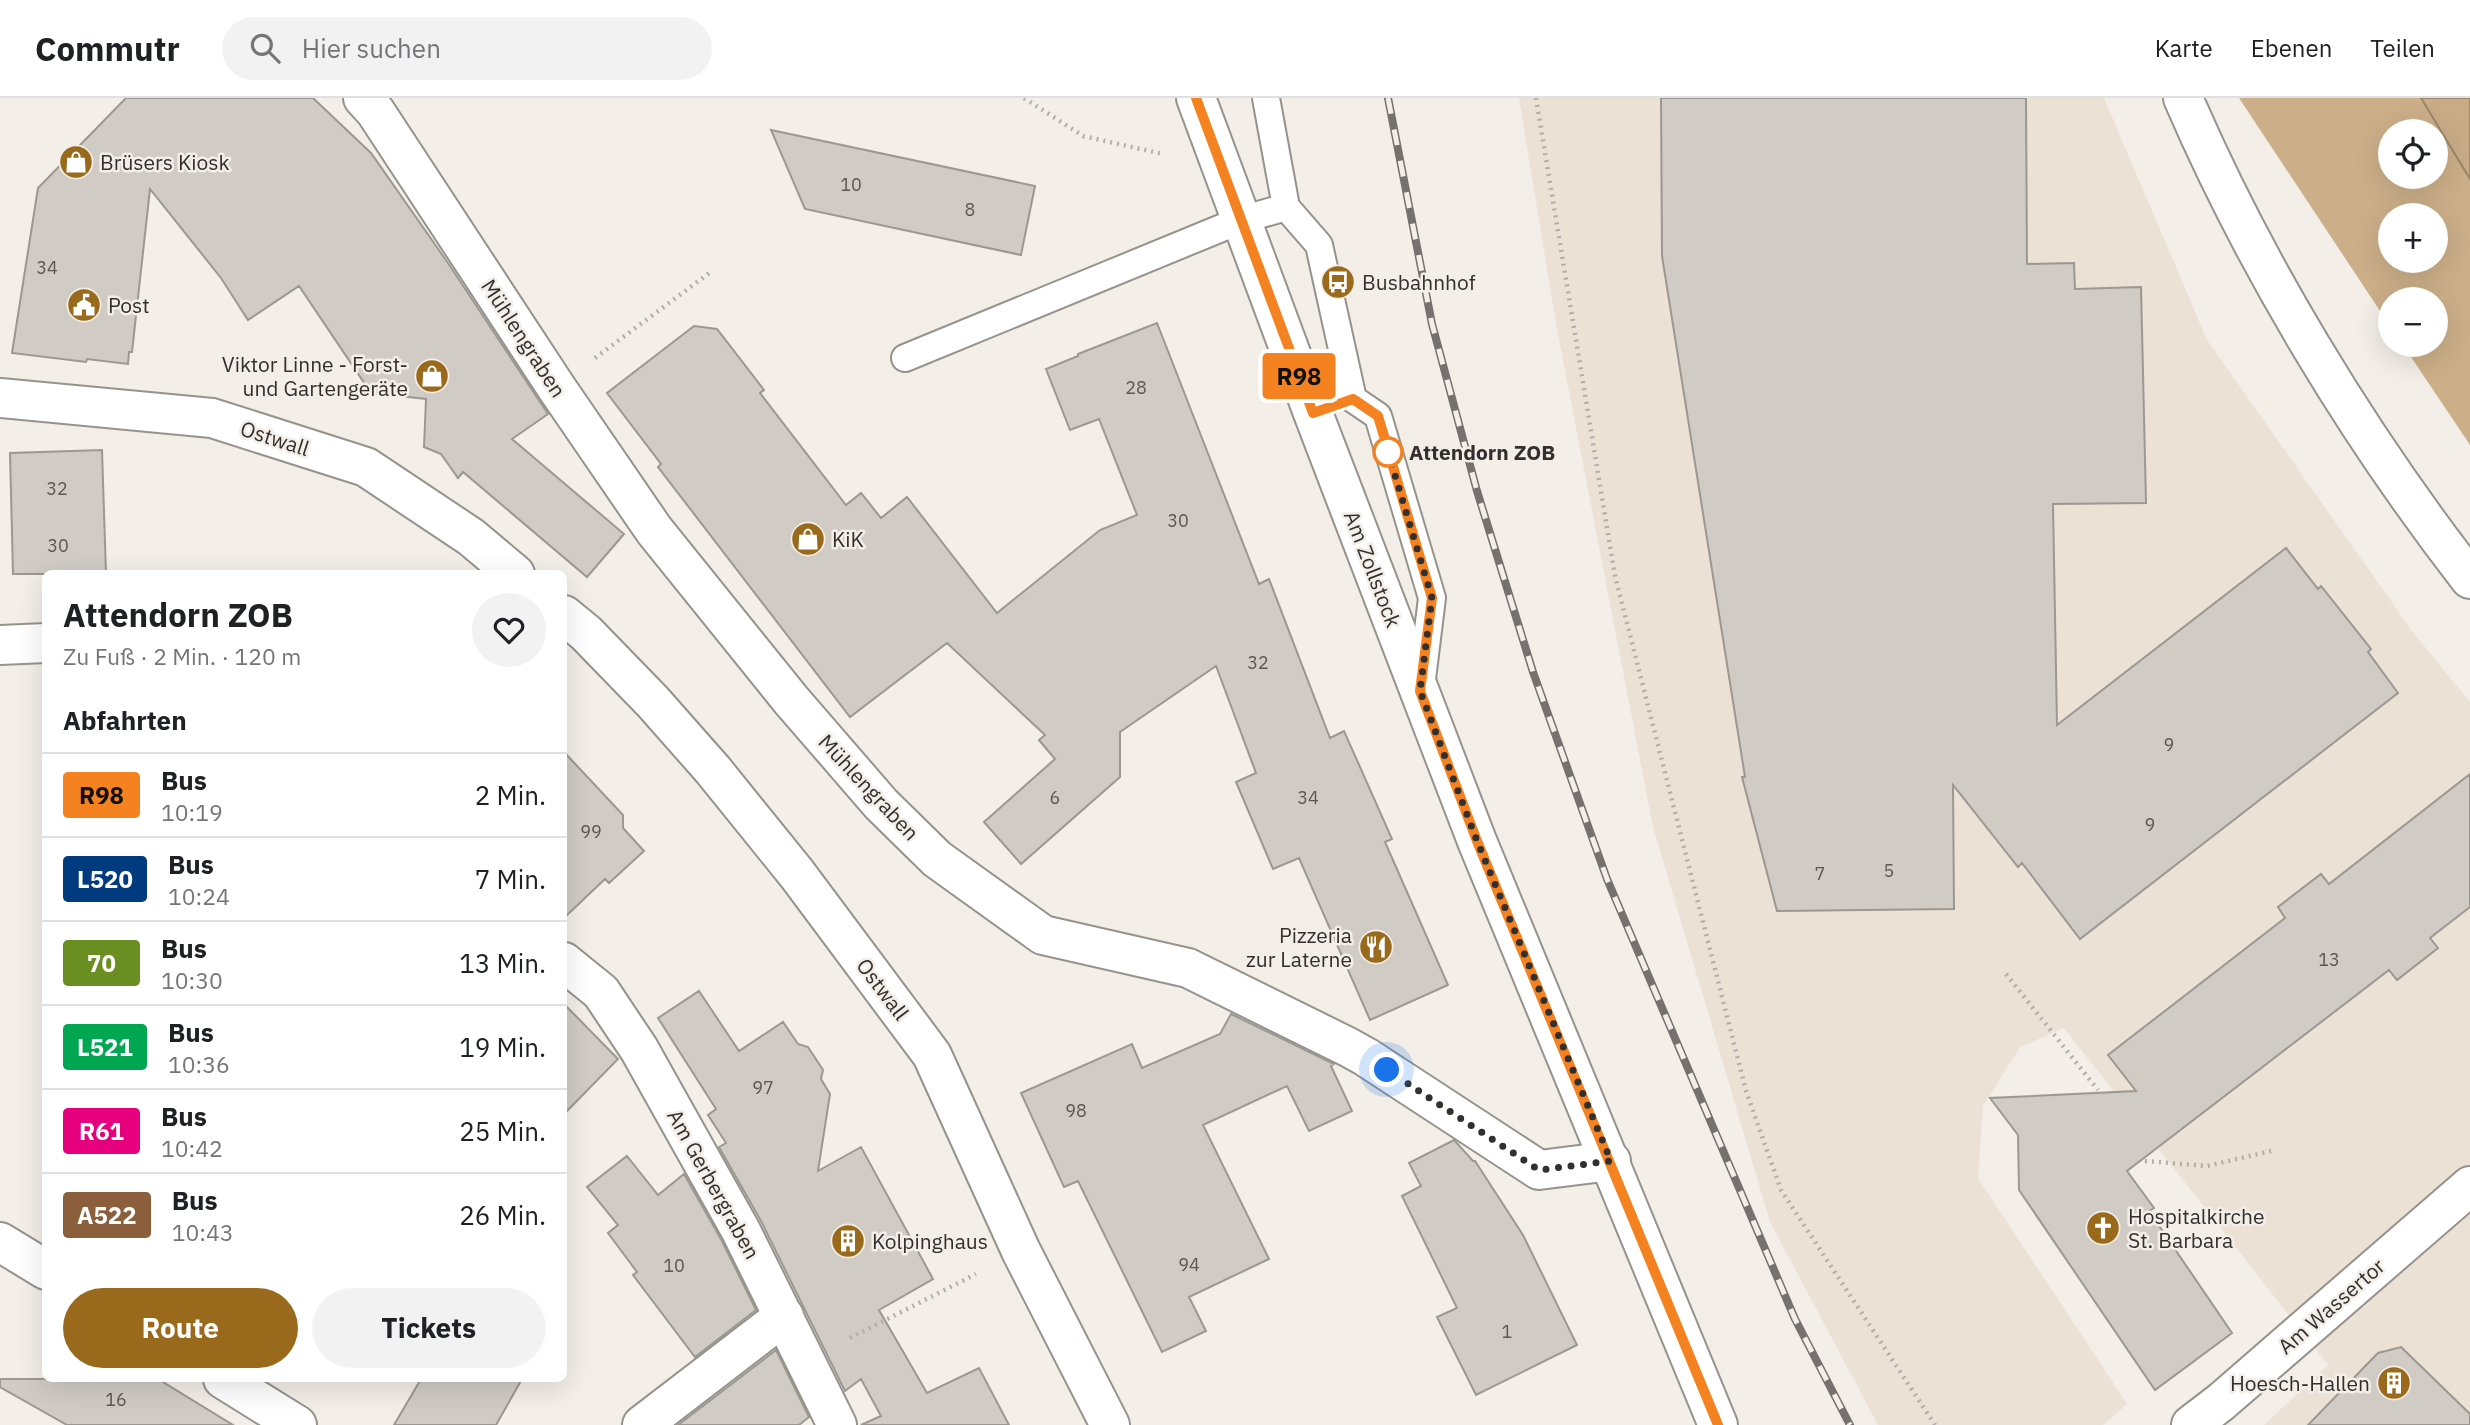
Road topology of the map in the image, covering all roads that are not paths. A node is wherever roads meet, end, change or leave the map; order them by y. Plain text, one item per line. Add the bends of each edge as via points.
1 (363, 98) edge
2 (1196, 98) edge
3 (1266, 98) edge
4 (2183, 98) edge
5 (1286, 207) junction
6 (1241, 220) junction
7 (905, 358) dead end
8 (0, 398) edge
9 (1353, 399) junction
10 (1313, 413) junction
11 (510, 570) edge
12 (2470, 579) edge
13 (567, 617) edge
14 (42, 643) edge
15 (0, 645) edge
16 (1420, 691) junction
17 (567, 964) edge
18 (1611, 1161) junction
19 (2470, 1186) edge
20 (0, 1242) edge
21 (42, 1268) edge
22 (784, 1316) junction
23 (230, 1382) edge
24 (296, 1425) edge
25 (642, 1425) edge
26 (837, 1425) edge
27 (1110, 1425) edge
28 (1718, 1425) edge
29 (2191, 1425) edge

1 - 18 street, Mühlengraben via 654,530 881,804 937,859 1042,935 1188,968 1348,1047 1539,1170
2 - 6 street, Am Zollstock
3 - 5 lane
4 - 12 street via 2206,151 2322,364
5 - 6 lane
5 - 9 lane via 1320,246
6 - 7 lane
6 - 10 street, Am Zollstock
8 - 11 street, Ostwall via 212,418 366,467 471,537
9 - 10 lane
9 - 16 lane via 1378,416 1432,598
10 - 16 street, Am Zollstock
13 - 27 street, Ostwall via 653,702 713,770 932,1055 1021,1251
14 - 15 street
16 - 18 street, Am Zollstock via 1477,841
17 - 22 street, Am Gerbergraben via 601,992 639,1049
18 - 28 street, Am Zollstock
19 - 29 street, Am Wassertor
20 - 21 street
22 - 25 street
22 - 26 street, Am Gerbergraben
23 - 24 street

